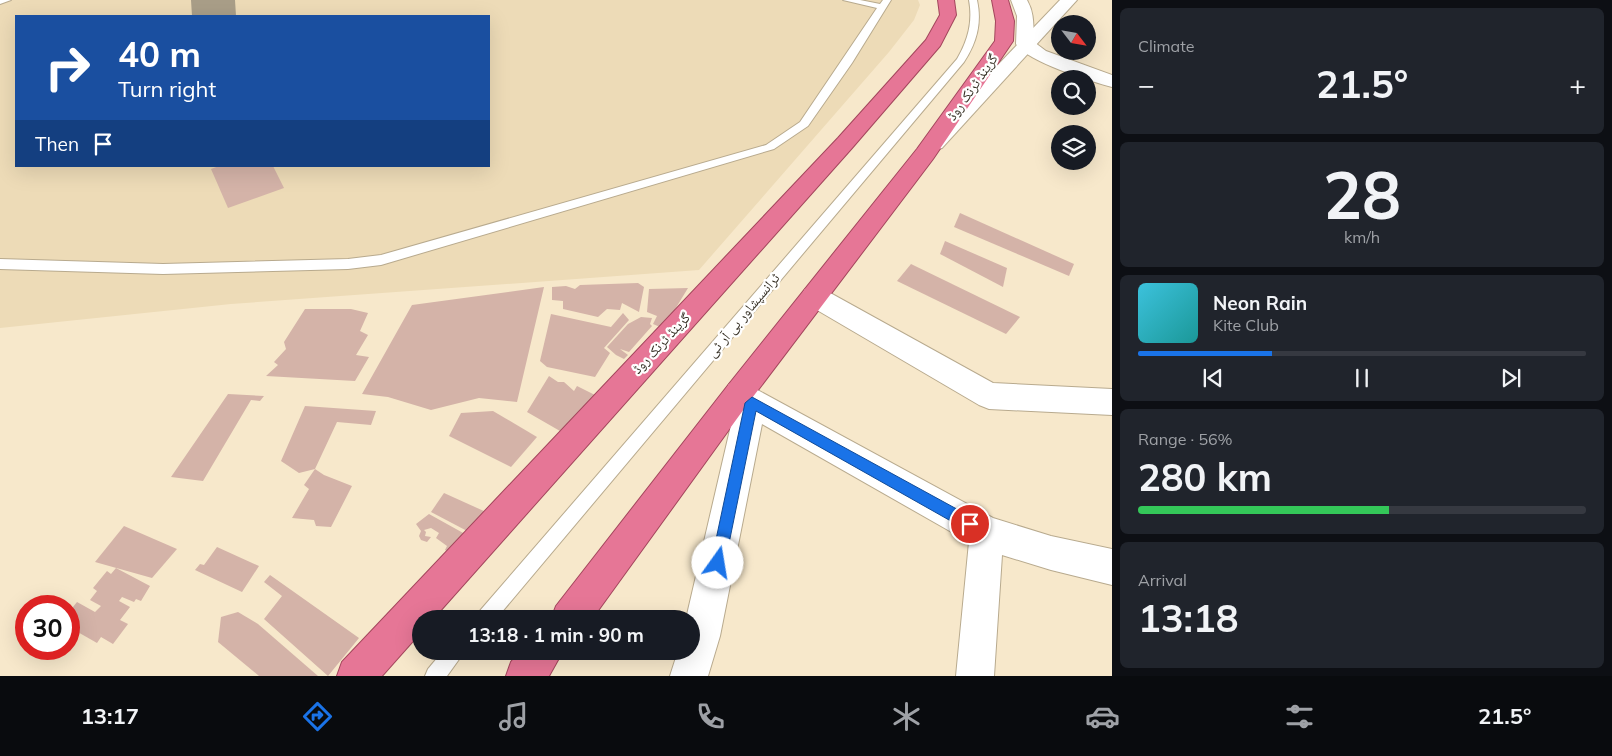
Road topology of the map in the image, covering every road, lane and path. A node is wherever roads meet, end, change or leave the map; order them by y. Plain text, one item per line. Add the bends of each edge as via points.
1 (7, 0) edge
2 (847, 0) edge
3 (946, 0) edge
4 (973, 0) edge
5 (1000, 0) edge
6 (1019, 0) edge
7 (1068, 0) edge
8 (0, 2) edge
9 (885, 4) edge
10 (1025, 44) junction
11 (1112, 81) edge
12 (925, 154) junction
13 (0, 264) edge
14 (814, 296) junction
15 (745, 398) junction
16 (1112, 402) edge
17 (987, 534) junction
18 (1112, 567) edge
19 (492, 610) edge
20 (576, 610) edge
21 (449, 660) edge
22 (538, 660) edge
23 (356, 676) edge
24 (436, 676) edge
25 (526, 676) edge
26 (690, 676) edge
27 (976, 676) edge

1 - 8 lane
2 - 9 lane
3 - 23 highway, گرینڈ ٹرنک روڈ via 948,15 934,42 839,150
4 - 19 lane, ٹرانسپشاور بی آر ٹی via 976,27 961,60
5 - 12 highway, گرینڈ ٹرنک روڈ via 1005,21 1004,41
6 - 10 street via 1027,25
7 - 10 street
9 - 13 lane via 804,124 770,147 402,255 348,264 163,269
10 - 11 street via 1040,56
10 - 12 street
12 - 14 highway, گرینڈ ٹرنک روڈ
14 - 15 highway, گرینڈ ٹرنک روڈ
14 - 16 street via 989,396
15 - 17 street
15 - 20 highway, گرینڈ ٹرنک روڈ
15 - 26 street via 708,609
17 - 18 street
17 - 27 street
21 - 24 lane
22 - 25 highway

